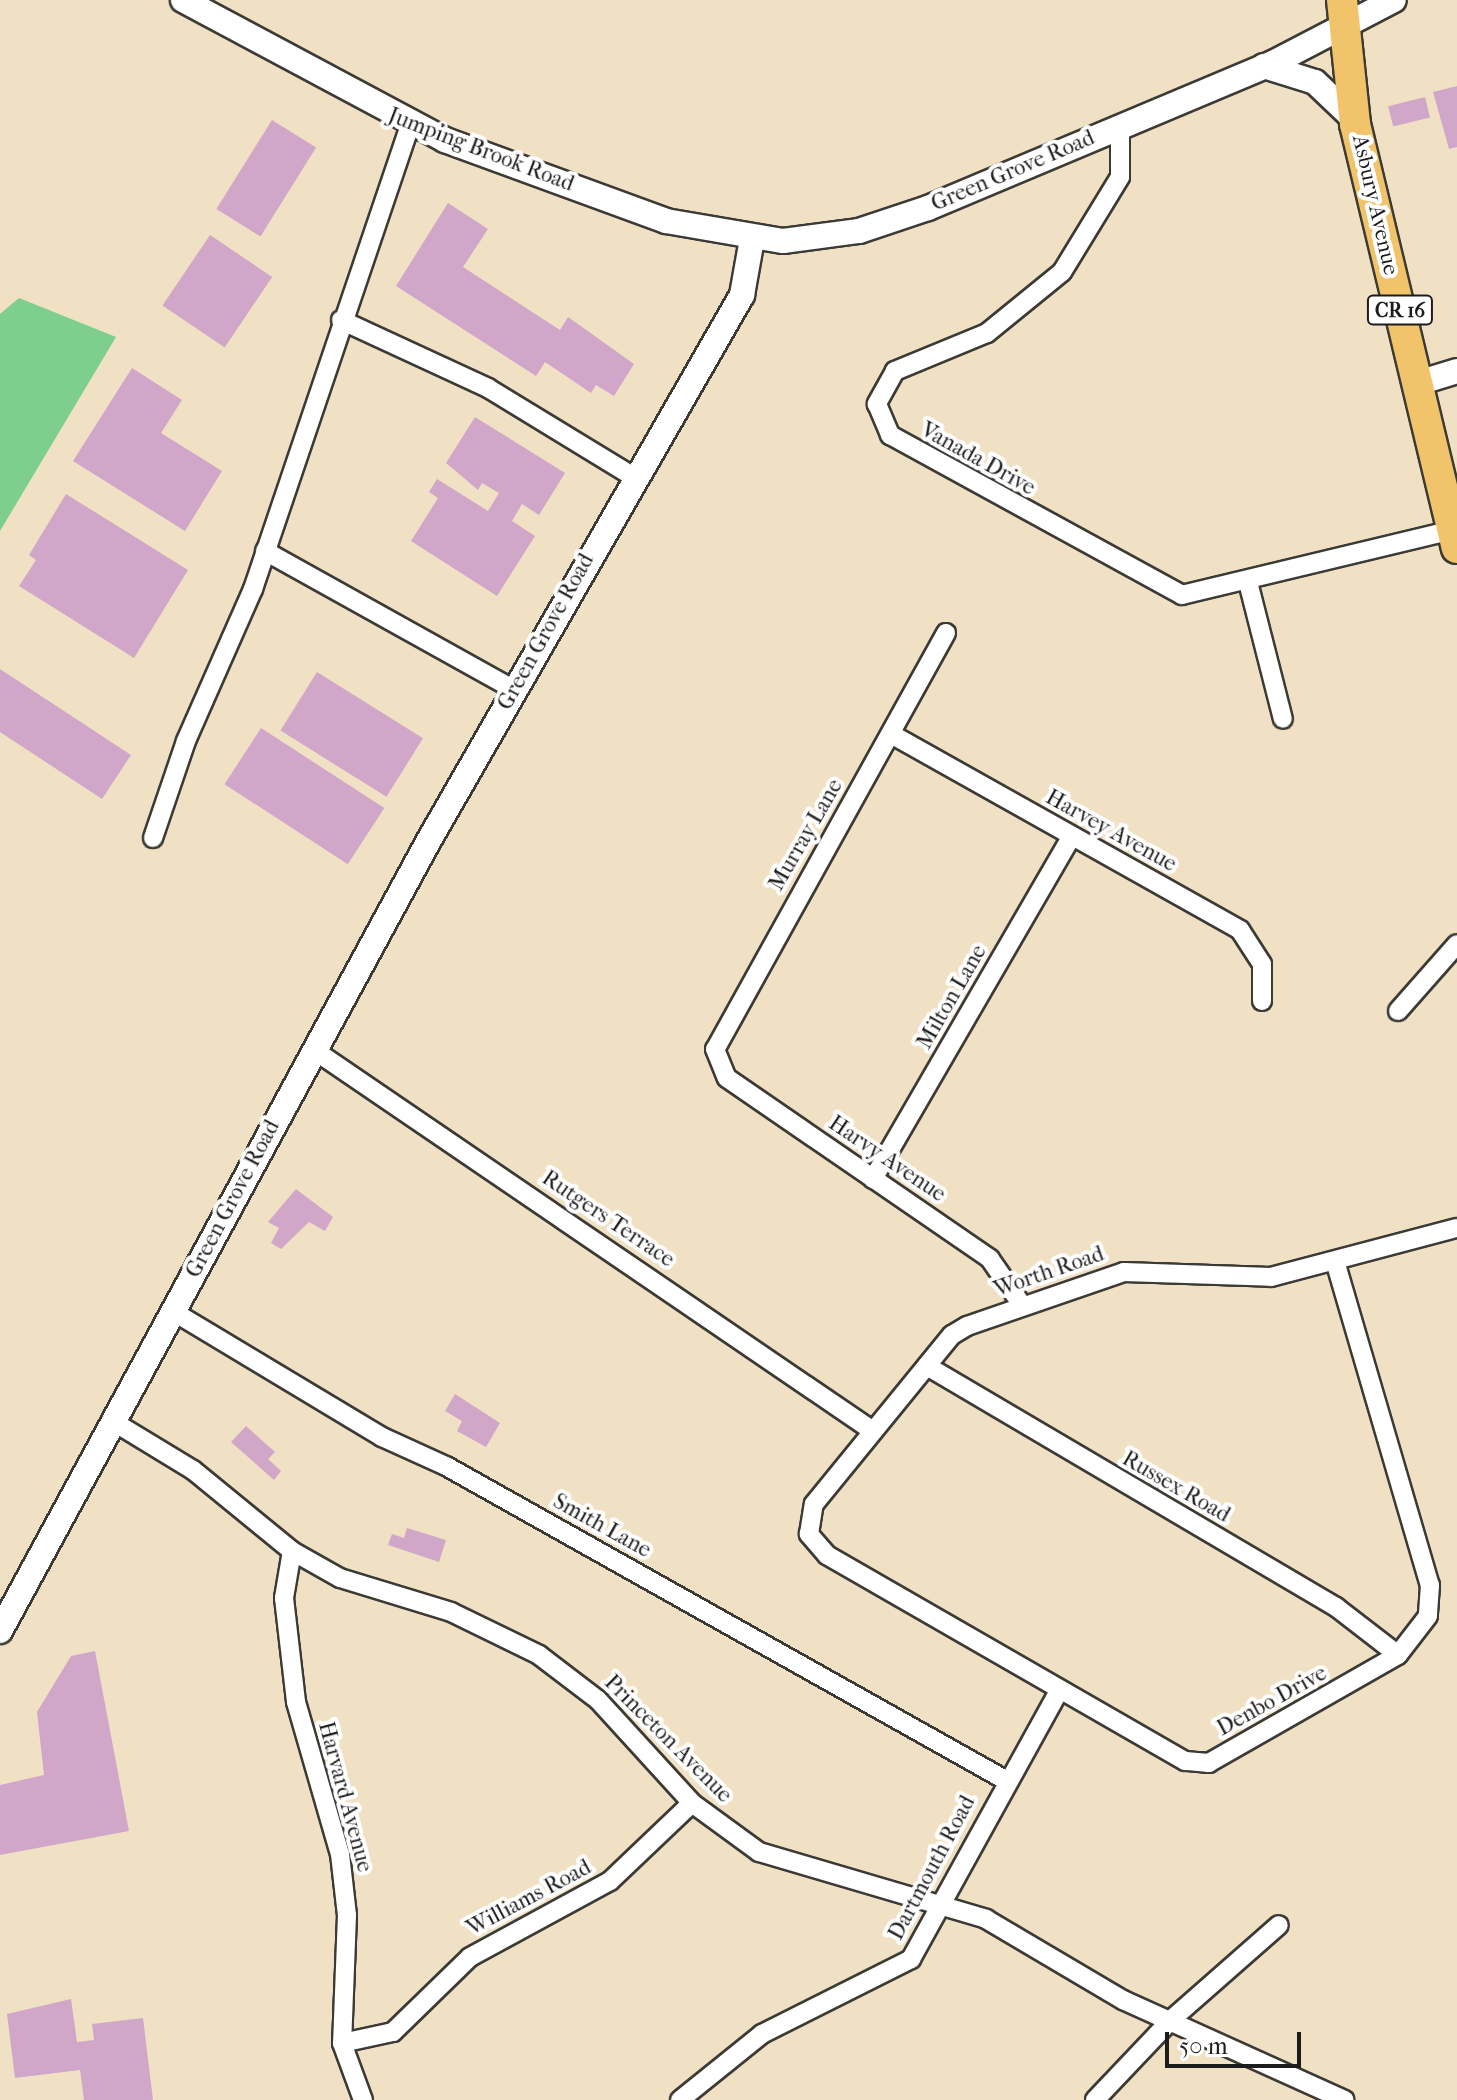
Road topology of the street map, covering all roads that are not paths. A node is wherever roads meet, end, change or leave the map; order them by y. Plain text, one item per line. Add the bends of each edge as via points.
1 (183, 0) edge
2 (1394, 0) edge
3 (1342, 12) edge
4 (1264, 66) junction
5 (1354, 119) junction
6 (410, 125) junction
7 (1120, 125) junction
8 (752, 239) junction
9 (341, 320) junction
10 (1457, 371) edge
11 (1418, 383) junction
12 (634, 477) junction
13 (1455, 539) edge
14 (265, 551) junction
15 (1248, 582) junction
16 (946, 633) dead end
17 (513, 689) junction
18 (1283, 719) dead end
19 (891, 734) junction
20 (1071, 837) junction
21 (153, 838) dead end
22 (1457, 944) edge
23 (1262, 1001) dead end
24 (1398, 1011) dead end
25 (314, 1050) junction
26 (717, 1061) joint
27 (873, 1179) junction
28 (1457, 1228) edge
29 (1335, 1261) junction
30 (1022, 1305) junction
31 (174, 1312) junction
32 (927, 1366) junction
33 (114, 1422) junction
34 (873, 1431) junction
35 (809, 1534) joint
36 (292, 1551) junction
37 (0, 1631) edge
38 (1398, 1655) junction
39 (1060, 1689) junction
40 (1007, 1781) junction
41 (692, 1803) junction
42 (939, 1904) junction
43 (1279, 1925) dead end
44 (1172, 2019) junction
45 (342, 2043) junction
46 (363, 2100) edge
47 (680, 2100) edge
48 (1095, 2100) edge
49 (1344, 2100) edge

1 - 6 street, Jumping Brook Road
2 - 3 street, Green Grove Road
3 - 4 street, Green Grove Road
3 - 5 main road, Asbury Avenue / CR 16
4 - 5 street via 1315,82
4 - 7 street, Green Grove Road
5 - 11 main road, Asbury Avenue / CR 16
6 - 8 street, Jumping Brook Road via 666,221
6 - 9 street
7 - 8 street, Green Grove Road via 885,224 817,239
7 - 15 street, Vanada Drive via 1120,177 1062,272 987,333 895,371 880,390 878,416 897,442 1167,591 1195,595
8 - 12 street, Green Grove Road via 742,295
9 - 12 street via 488,388
9 - 14 street
10 - 11 street
11 - 13 main road, Asbury Avenue / CR 16
12 - 17 street, Green Grove Road
13 - 15 street, Vanada Drive
14 - 17 street
14 - 21 street
15 - 18 street
16 - 19 street, Murray Lane
17 - 25 street, Green Grove Road
19 - 20 street, Harvey Avenue
19 - 26 street, Murray Lane via 729,1016
20 - 23 street, Harvey Avenue via 1240,930 1262,964
20 - 27 street, Milton Lane
22 - 24 street
25 - 31 street, Green Grove Road
25 - 34 street, Rutgers Terrace
26 - 27 street, Harvy Avenue via 727,1078
27 - 30 street, Harvy Avenue via 990,1259
28 - 29 street, Worth Road
29 - 30 street, Worth Road via 1255,1279 1170,1269 1124,1272
29 - 38 street, Denbo Drive via 1430,1585 1428,1616
30 - 32 street, Worth Road via 952,1335
31 - 33 street, Green Grove Road
31 - 40 street, Smith Lane via 382,1437 458,1472
32 - 34 street, Worth Road
32 - 38 street, Russex Road via 1336,1607
33 - 36 street, Princeton Avenue via 193,1470
33 - 37 street, Green Grove Road
34 - 35 street, Worth Road via 814,1504
35 - 39 street, Denbo Drive via 827,1555
36 - 41 street, Princeton Avenue via 340,1578 451,1612 539,1655 598,1700
36 - 45 street, Harvard Avenue via 284,1598 296,1702 344,1883
38 - 39 street, Denbo Drive via 1197,1764
39 - 40 street, Dartmouth Road
40 - 42 street, Dartmouth Road
41 - 42 street, Princeton Avenue via 777,1859
41 - 45 street, Williams Road via 610,1881 470,1957 393,2032
42 - 44 street, Princeton Avenue via 986,1919 1087,1981
42 - 47 street, Dartmouth Road via 911,1959 762,2034
43 - 44 street
44 - 48 street
44 - 49 street, Princeton Avenue
45 - 46 street, Harvard Avenue

